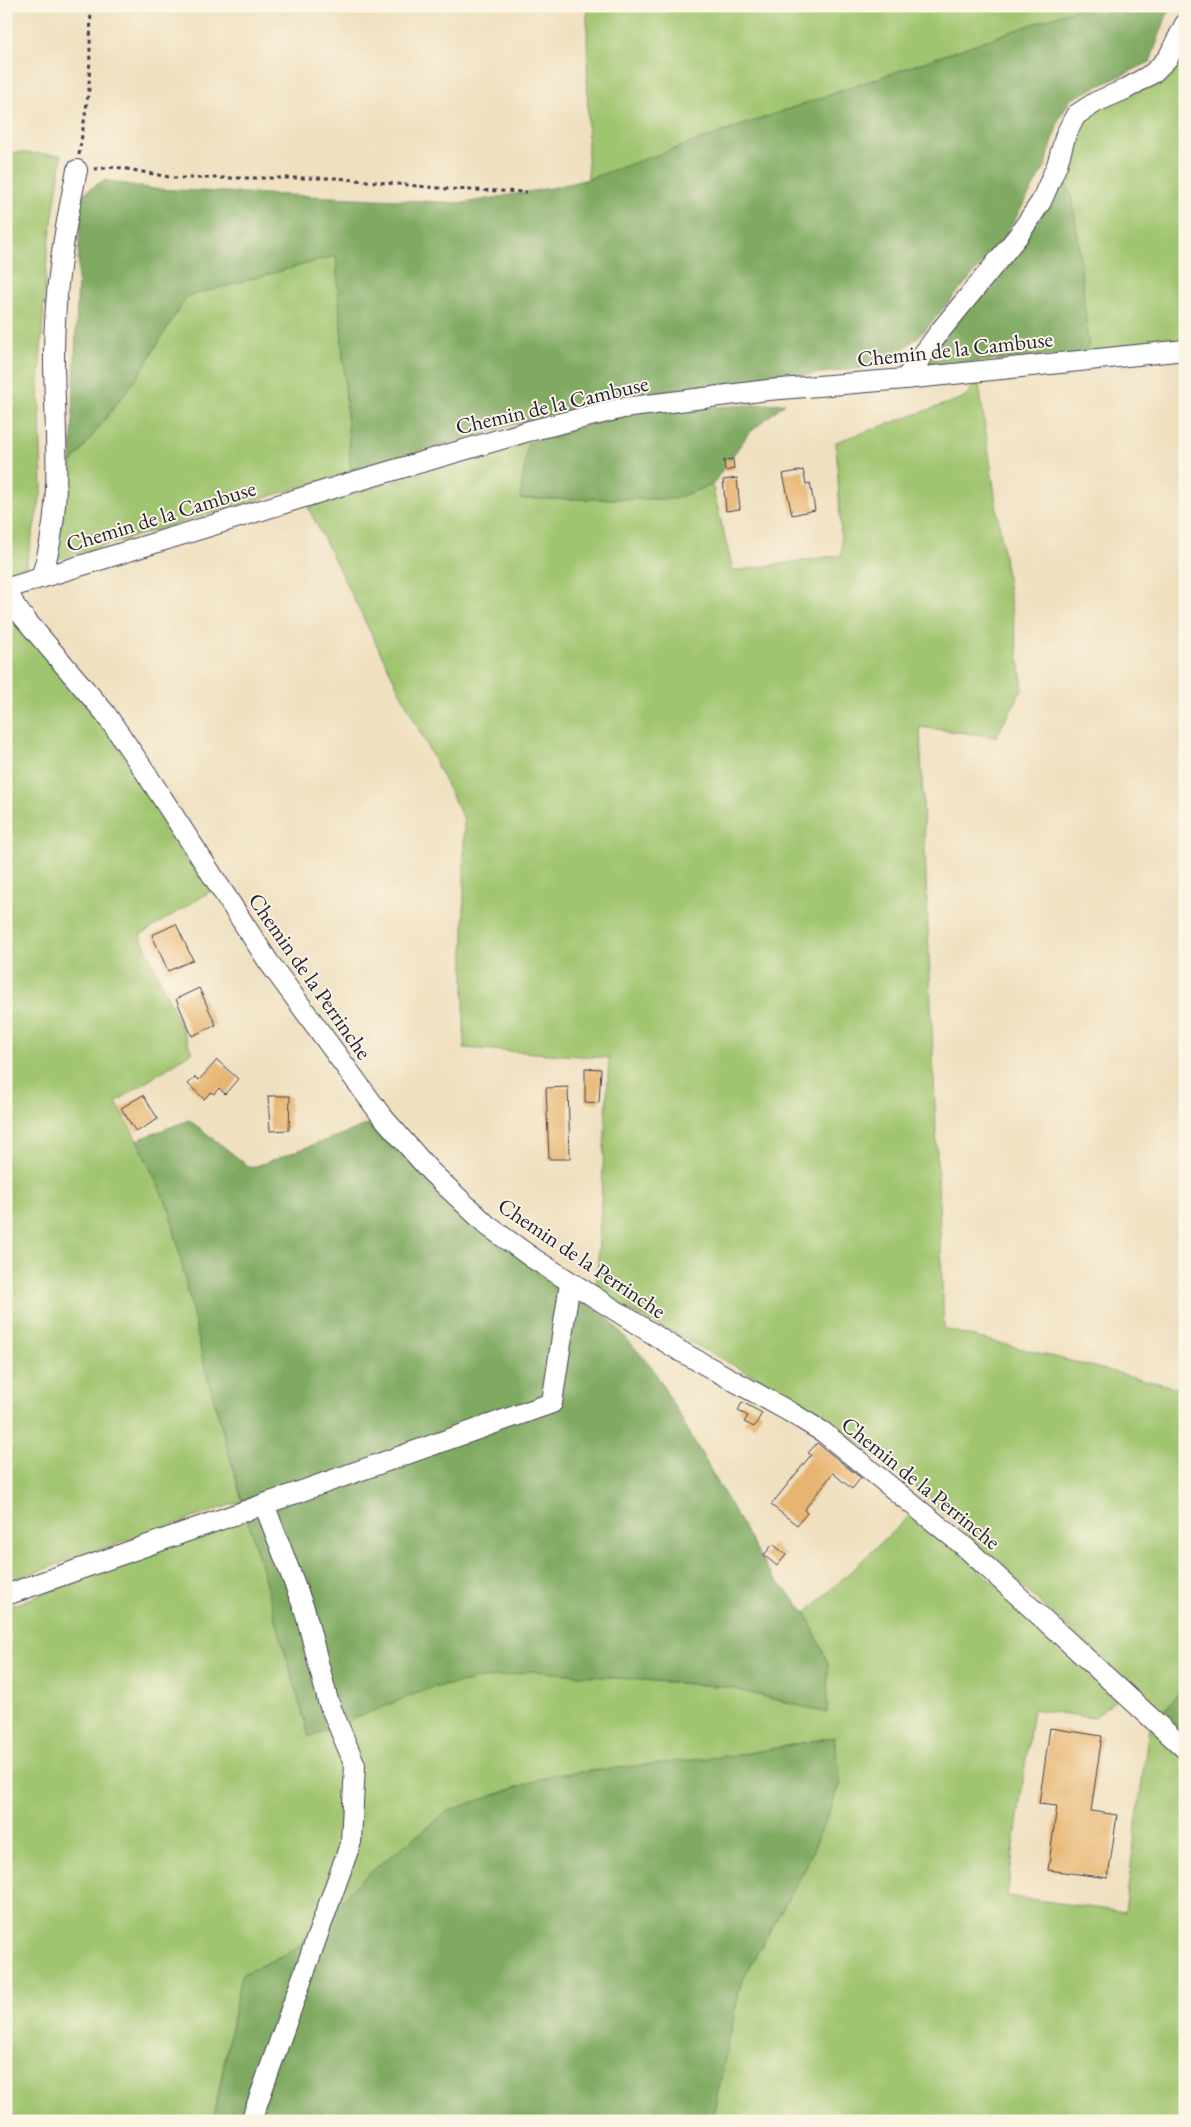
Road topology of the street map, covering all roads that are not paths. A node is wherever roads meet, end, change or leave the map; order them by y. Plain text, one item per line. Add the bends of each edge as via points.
1 (1185, 24) edge
2 (77, 170) road end
3 (1185, 350) edge
4 (905, 379) junction
5 (41, 578) junction
6 (7, 588) edge
7 (570, 1283) junction
8 (264, 1504) junction
9 (6, 1595) edge
10 (1185, 1749) edge
11 (251, 2121) edge

1 - 4 street via 1168,58 1153,73 1076,115 1041,202
2 - 5 street via 58,277 54,354 56,509 50,552
3 - 4 street, Chemin de la Cambuse
4 - 5 street, Chemin de la Cambuse via 768,390 623,408 362,479
5 - 6 street, Chemin de la Cambuse
6 - 7 street, Chemin de la Perrinche via 24,618 105,713 268,961 381,1115 430,1171 488,1226
7 - 8 street via 552,1403
7 - 10 street, Chemin de la Perrinche via 680,1351 823,1432 965,1547
8 - 9 street
8 - 11 street via 305,1611 328,1701 355,1765 351,1842

